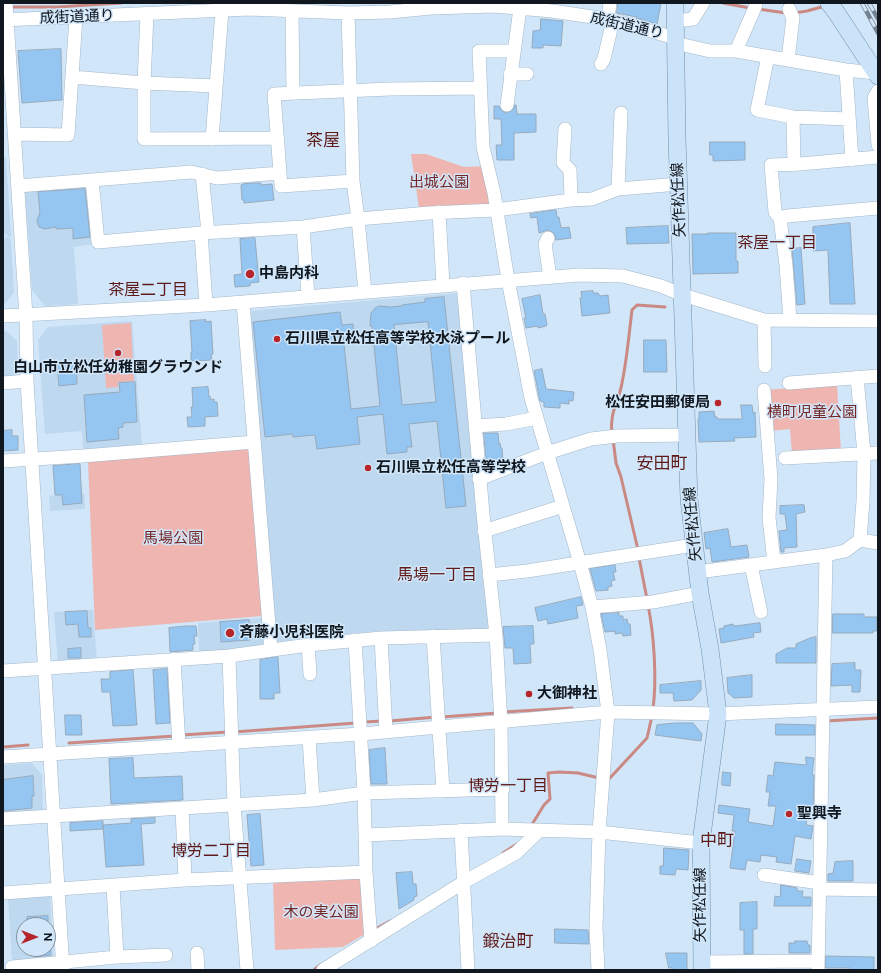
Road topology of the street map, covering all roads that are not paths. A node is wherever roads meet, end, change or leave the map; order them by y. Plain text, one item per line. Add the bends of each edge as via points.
1 (610, 3) edge
2 (675, 3) edge
3 (703, 3) edge
4 (430, 5) edge
5 (833, 7) edge
6 (520, 8) junction
7 (754, 8) dead end
8 (222, 11) junction
9 (292, 11) junction
10 (348, 13) junction
11 (5, 14) edge
12 (147, 14) junction
13 (791, 14) dead end
14 (76, 17) junction
15 (610, 19) junction
16 (676, 34) junction
17 (736, 51) junction
18 (513, 52) junction
19 (768, 56) junction
20 (788, 60) junction
21 (601, 64) dead end
22 (846, 70) junction
23 (510, 74) junction
24 (527, 74) dead end
25 (877, 74) edge
26 (72, 77) junction
27 (144, 83) junction
28 (216, 86) junction
29 (480, 88) junction
30 (349, 90) junction
31 (878, 91) edge
32 (293, 93) junction
33 (8, 102) edge
34 (506, 105) dead end
35 (621, 113) dead end
36 (792, 118) junction
37 (849, 119) junction
38 (565, 129) dead end
39 (15, 134) junction
40 (212, 138) junction
41 (277, 138) junction
42 (878, 145) edge
43 (878, 157) edge
44 (852, 160) junction
45 (794, 165) junction
46 (280, 173) junction
47 (202, 174) junction
48 (92, 180) junction
49 (353, 182) junction
50 (679, 184) junction
51 (18, 186) junction
52 (618, 189) junction
53 (571, 200) junction
54 (878, 208) edge
55 (496, 210) junction
56 (439, 212) junction
57 (780, 218) junction
58 (358, 219) junction
59 (303, 226) junction
60 (204, 232) junction
61 (548, 238) dead end
62 (550, 277) junction
63 (508, 280) junction
64 (463, 283) junction
65 (444, 285) junction
66 (365, 292) junction
67 (683, 295) junction
68 (308, 296) junction
69 (243, 302) junction
70 (206, 304) junction
71 (3, 316) edge
72 (26, 316) junction
73 (764, 320) junction
74 (790, 320) junction
75 (878, 321) edge
76 (765, 366) dead end
77 (878, 376) edge
78 (857, 377) junction
79 (27, 381) junction
80 (3, 383) edge
81 (789, 383) dead end
82 (764, 390) dead end
83 (537, 418) junction
84 (475, 426) junction
85 (688, 435) junction
86 (254, 442) junction
87 (547, 453) junction
88 (878, 453) edge
89 (864, 454) junction
90 (785, 458) dead end
91 (32, 460) junction
92 (3, 461) edge
93 (480, 479) junction
94 (564, 506) junction
95 (484, 531) junction
96 (860, 540) junction
97 (878, 543) edge
98 (694, 545) junction
99 (826, 555) junction
100 (774, 562) junction
101 (580, 563) junction
102 (751, 565) junction
103 (698, 572) junction
104 (489, 575) junction
105 (700, 593) junction
106 (592, 607) junction
107 (761, 612) dead end
108 (496, 635) junction
109 (433, 636) junction
110 (381, 638) junction
111 (355, 640) junction
112 (308, 645) junction
113 (271, 650) junction
114 (229, 656) junction
115 (174, 659) junction
116 (44, 668) junction
117 (3, 671) edge
118 (310, 674) dead end
119 (878, 708) edge
120 (822, 711) junction
121 (608, 712) junction
122 (718, 714) junction
123 (500, 716) junction
124 (438, 720) junction
125 (386, 724) junction
126 (360, 726) junction
127 (232, 735) junction
128 (309, 738) junction
129 (179, 739) junction
130 (50, 754) junction
131 (3, 757) edge
132 (503, 789) junction
133 (444, 790) junction
134 (364, 793) junction
135 (313, 800) junction
136 (234, 805) junction
137 (182, 808) junction
138 (53, 815) junction
139 (3, 819) edge
140 (502, 829) junction
141 (461, 830) junction
142 (540, 830) junction
143 (599, 832) junction
144 (366, 835) junction
145 (701, 843) junction
146 (366, 872) junction
147 (764, 875) dead end
148 (240, 877) junction
149 (185, 880) junction
150 (464, 882) junction
151 (113, 886) junction
152 (820, 886) junction
153 (58, 889) junction
154 (878, 890) edge
155 (3, 893) edge
156 (371, 941) junction
157 (197, 953) dead end
158 (166, 955) dead end
159 (117, 957) junction
160 (344, 957) junction
161 (63, 966) edge
162 (702, 966) edge
163 (818, 966) edge
164 (12, 967) dead end
165 (198, 970) edge
166 (247, 970) edge
167 (323, 970) edge
168 (344, 970) edge
169 (468, 970) edge
170 (598, 970) edge

1 - 15 street
2 - 16 main road, 矢作松任線
3 - 16 street via 693,19
4 - 6 street, 成街道通り
4 - 10 street, 成街道通り via 390,12
5 - 25 main road
6 - 15 street, 成街道通り
6 - 18 street
7 - 17 street
8 - 9 street, 成街道通り
8 - 12 street, 成街道通り
8 - 28 street
9 - 10 street, 成街道通り
9 - 32 street
10 - 30 street
11 - 14 street, 成街道通り
11 - 33 street
12 - 14 street, 成街道通り
12 - 27 street
13 - 20 street
14 - 26 street
15 - 16 street, 成街道通り
15 - 21 street
16 - 17 street, 成街道通り via 710,51
16 - 50 main road, 矢作松任線
17 - 19 street, 成街道通り
18 - 23 street
18 - 29 street via 479,51
19 - 20 street, 成街道通り
19 - 36 street via 756,110
20 - 22 street, 成街道通り
22 - 25 street, 成街道通り
22 - 37 street
23 - 24 street
23 - 34 street
26 - 27 street
26 - 39 street via 68,135
27 - 28 street
27 - 40 street via 144,138
28 - 40 street
29 - 30 street
29 - 55 street via 483,147
30 - 32 street
30 - 49 street
31 - 42 street via 874,98
32 - 41 street via 274,94
33 - 39 street
35 - 52 street
36 - 37 street
36 - 45 street
37 - 44 street
38 - 53 street via 563,164 570,170
39 - 51 street
40 - 41 street
41 - 46 street
43 - 44 street
44 - 45 street
45 - 57 street via 770,165 775,212
46 - 47 street via 217,178
46 - 49 street via 280,186
47 - 48 street via 192,172
47 - 60 street
48 - 51 street
48 - 60 street via 98,242
49 - 58 street
50 - 52 street
50 - 67 main road, 矢作松任線
51 - 72 street
52 - 53 street via 592,199
53 - 55 street
54 - 57 street
55 - 56 street
55 - 63 street
56 - 58 street
56 - 65 street
57 - 74 street
58 - 59 street
58 - 66 street
59 - 60 street
59 - 68 street
60 - 70 street
61 - 62 street via 545,244
62 - 63 street
62 - 67 street via 623,276
63 - 64 street
63 - 83 street
64 - 65 street
64 - 84 street
65 - 66 street
66 - 68 street
67 - 73 street
67 - 85 main road, 矢作松任線
68 - 69 street
69 - 70 street
69 - 86 street
70 - 72 street
71 - 72 street
72 - 79 street
73 - 74 street
73 - 76 street
74 - 75 street
77 - 78 street
78 - 81 street
78 - 89 street
79 - 80 street
79 - 91 street
82 - 100 street via 770,479 769,518
83 - 84 street
83 - 87 street
84 - 93 street
85 - 87 street via 591,439
85 - 98 main road, 矢作松任線 via 689,498
86 - 91 street
86 - 113 street
87 - 93 street
87 - 94 street
88 - 89 street
89 - 90 street
89 - 96 street
91 - 92 street
91 - 116 street
93 - 95 street
94 - 95 street
94 - 101 street
95 - 104 street
96 - 97 street
96 - 99 street via 845,551
98 - 101 street
98 - 103 main road, 矢作松任線
99 - 100 street
99 - 120 street
100 - 102 street
101 - 104 street
101 - 106 street
102 - 103 street
102 - 107 street
103 - 105 main road, 矢作松任線
104 - 108 street
105 - 106 street via 649,602
105 - 122 main road, 矢作松任線
106 - 121 street
108 - 109 street
108 - 123 street
109 - 110 street
109 - 124 street
110 - 111 street
110 - 125 street
111 - 112 street
111 - 126 street
112 - 113 street
112 - 118 street
113 - 114 street
114 - 115 street
114 - 127 street
115 - 116 street
115 - 129 street
116 - 117 street
116 - 130 street
119 - 120 street
120 - 122 street
120 - 152 street
121 - 122 street
121 - 123 street
121 - 143 street
122 - 145 main road, 矢作松任線
123 - 124 street
123 - 132 street
124 - 125 street
124 - 133 street
125 - 126 street
126 - 128 street
126 - 134 street
127 - 128 street
127 - 129 street
127 - 136 street
128 - 135 street
129 - 130 street
130 - 131 street
130 - 138 street
132 - 133 street
132 - 140 street
133 - 134 street
134 - 135 street
134 - 144 street
135 - 136 street
136 - 137 street
136 - 148 street
137 - 138 street
137 - 149 street
138 - 139 street
138 - 153 street
140 - 141 street
140 - 142 street
141 - 144 street
141 - 150 street
142 - 143 street
142 - 150 street via 516,853
143 - 145 street
143 - 170 street via 596,928
144 - 146 street
145 - 162 main road, 矢作松任線
146 - 148 street
146 - 156 street
147 - 152 street
148 - 149 street
148 - 166 street
149 - 151 street
150 - 156 street
150 - 169 street
151 - 153 street
151 - 159 street
152 - 154 street
152 - 163 street
153 - 155 street
153 - 161 street
156 - 160 street
157 - 165 street
158 - 159 street
159 - 161 street
160 - 167 street
160 - 168 street
161 - 164 street
162 - 163 street

